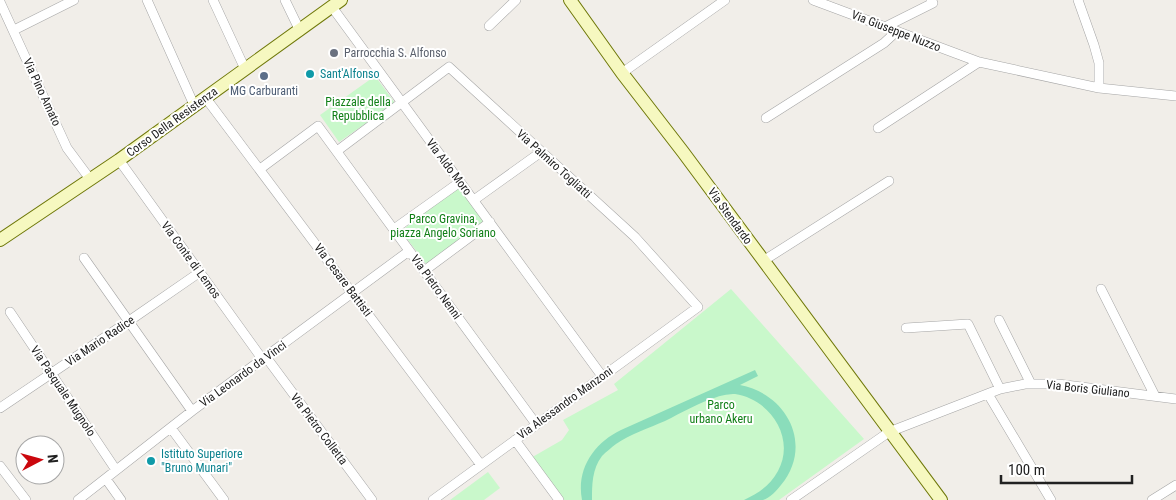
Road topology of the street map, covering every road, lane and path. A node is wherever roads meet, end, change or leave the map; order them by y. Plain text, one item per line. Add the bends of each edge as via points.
1 (74, 0) edge
2 (146, 0) edge
3 (213, 0) edge
4 (285, 0) edge
5 (516, 0) edge
6 (570, 0) edge
7 (725, 0) edge
8 (813, 0) edge
9 (1078, 0) edge
10 (935, 1) edge
11 (0, 2) edge
12 (336, 3) edge
13 (489, 26) dead end
14 (886, 26) junction
15 (14, 30) junction
16 (300, 30) junction
17 (897, 31) junction
18 (979, 62) junction
19 (245, 69) junction
20 (622, 73) junction
21 (1099, 88) junction
22 (1176, 96) edge
23 (205, 97) junction
24 (401, 103) junction
25 (194, 105) junction
26 (766, 118) dead end
27 (878, 128) dead end
28 (337, 151) junction
29 (541, 152) junction
30 (120, 160) junction
31 (260, 168) junction
32 (90, 178) junction
33 (888, 181) dead end
34 (460, 182) junction
35 (474, 200) junction
36 (490, 222) junction
37 (394, 229) junction
38 (0, 240) edge
39 (409, 251) junction
40 (84, 258) dead end
41 (763, 261) junction
42 (424, 271) junction
43 (200, 272) junction
44 (1101, 288) dead end
45 (353, 293) junction
46 (698, 307) joint
47 (10, 312) dead end
48 (999, 320) dead end
49 (130, 321) junction
50 (906, 328) dead end
51 (264, 359) junction
52 (52, 373) junction
53 (602, 376) junction
54 (1031, 384) junction
55 (1000, 389) junction
56 (988, 394) junction
57 (1155, 396) junction
58 (1176, 399) edge
59 (0, 408) edge
60 (192, 411) junction
61 (536, 424) junction
62 (171, 428) junction
63 (889, 432) junction
64 (515, 440) junction
65 (481, 464) junction
66 (0, 466) edge
67 (116, 470) junction
68 (106, 479) junction
69 (1176, 485) edge
70 (26, 500) edge
71 (78, 500) edge
72 (121, 500) edge
73 (224, 500) edge
74 (372, 500) edge
75 (433, 500) edge
76 (559, 500) edge
77 (791, 500) edge
78 (941, 500) edge
79 (1051, 500) edge
80 (1152, 500) edge

1 - 15 street
2 - 25 street
3 - 19 street
4 - 16 street
5 - 13 street
6 - 20 street, Via Stendardo
7 - 20 street
8 - 14 street, Via Giuseppe Nuzzo
9 - 21 street via 1099,63
10 - 14 street
11 - 15 street, Via Pino Amato
12 - 16 street, Corso Della Resistenza
12 - 24 street, Via Aldo Moro
14 - 17 street, Via Giuseppe Nuzzo
15 - 32 street, Via Pino Amato via 68,148
16 - 19 street, Corso Della Resistenza
17 - 18 street, Via Giuseppe Nuzzo
17 - 26 street via 884,43
18 - 21 street, Via Giuseppe Nuzzo
18 - 27 street
19 - 23 street, Corso Della Resistenza
20 - 41 street, Via Stendardo
21 - 22 street, Via Giuseppe Nuzzo
23 - 25 street, Corso Della Resistenza
23 - 31 street, Via Cesare Battisti
24 - 28 street
24 - 29 street, Via Palmiro Togliatti via 449,67
24 - 34 street, Via Aldo Moro
25 - 30 street, Corso Della Resistenza
28 - 31 street, Via Pietro Nenni via 318,126
28 - 37 street, Via Pietro Nenni
29 - 35 street
29 - 46 street, Via Palmiro Togliatti via 635,237
30 - 32 street, Corso Della Resistenza
30 - 43 street, Via Conte di Lemos
31 - 45 street, Via Cesare Battisti
32 - 38 street, Corso Della Resistenza
33 - 41 street
34 - 35 street, Via Aldo Moro
34 - 37 street
35 - 36 street, Via Aldo Moro
36 - 42 street
36 - 53 street, Via Aldo Moro
37 - 39 street, Via Pietro Nenni
39 - 42 street, Via Pietro Nenni
39 - 45 street, Via Leonardo da Vinci
40 - 49 street
41 - 63 street, Via Stendardo
42 - 61 street, Via Pietro Nenni
43 - 49 street, Via Mario Radice
43 - 51 street, Via Conte di Lemos
44 - 57 street
45 - 51 street, Via Leonardo da Vinci
45 - 65 street, Via Cesare Battisti
46 - 53 street, Via Alessandro Manzoni
47 - 52 street, Via Pasquale Mugnolo
48 - 54 street
49 - 52 street, Via Mario Radice
49 - 60 street
50 - 55 street via 968,324
51 - 60 street, Via Leonardo da Vinci
51 - 74 street, Via Pietro Colletta
52 - 59 street, Via Mario Radice
52 - 67 street, Via Pasquale Mugnolo
53 - 61 street, Via Alessandro Manzoni
54 - 55 street, Via Boris Giuliano
54 - 57 street, Via Boris Giuliano via 1058,384
55 - 56 street, Via Boris Giuliano
56 - 63 street, Via Boris Giuliano
56 - 79 street
57 - 58 street, Via Boris Giuliano
60 - 62 street, Via Leonardo da Vinci
61 - 64 street, Via Alessandro Manzoni
62 - 67 street, Via Leonardo da Vinci
62 - 73 street
63 - 77 street, Via Boris Giuliano
63 - 78 street, Via Stendardo
64 - 65 street, Via Alessandro Manzoni
64 - 76 street
65 - 75 street, Via Alessandro Manzoni
66 - 70 street
67 - 68 street, Via Leonardo da Vinci
68 - 71 street, Via Leonardo da Vinci
68 - 72 street
69 - 80 street

